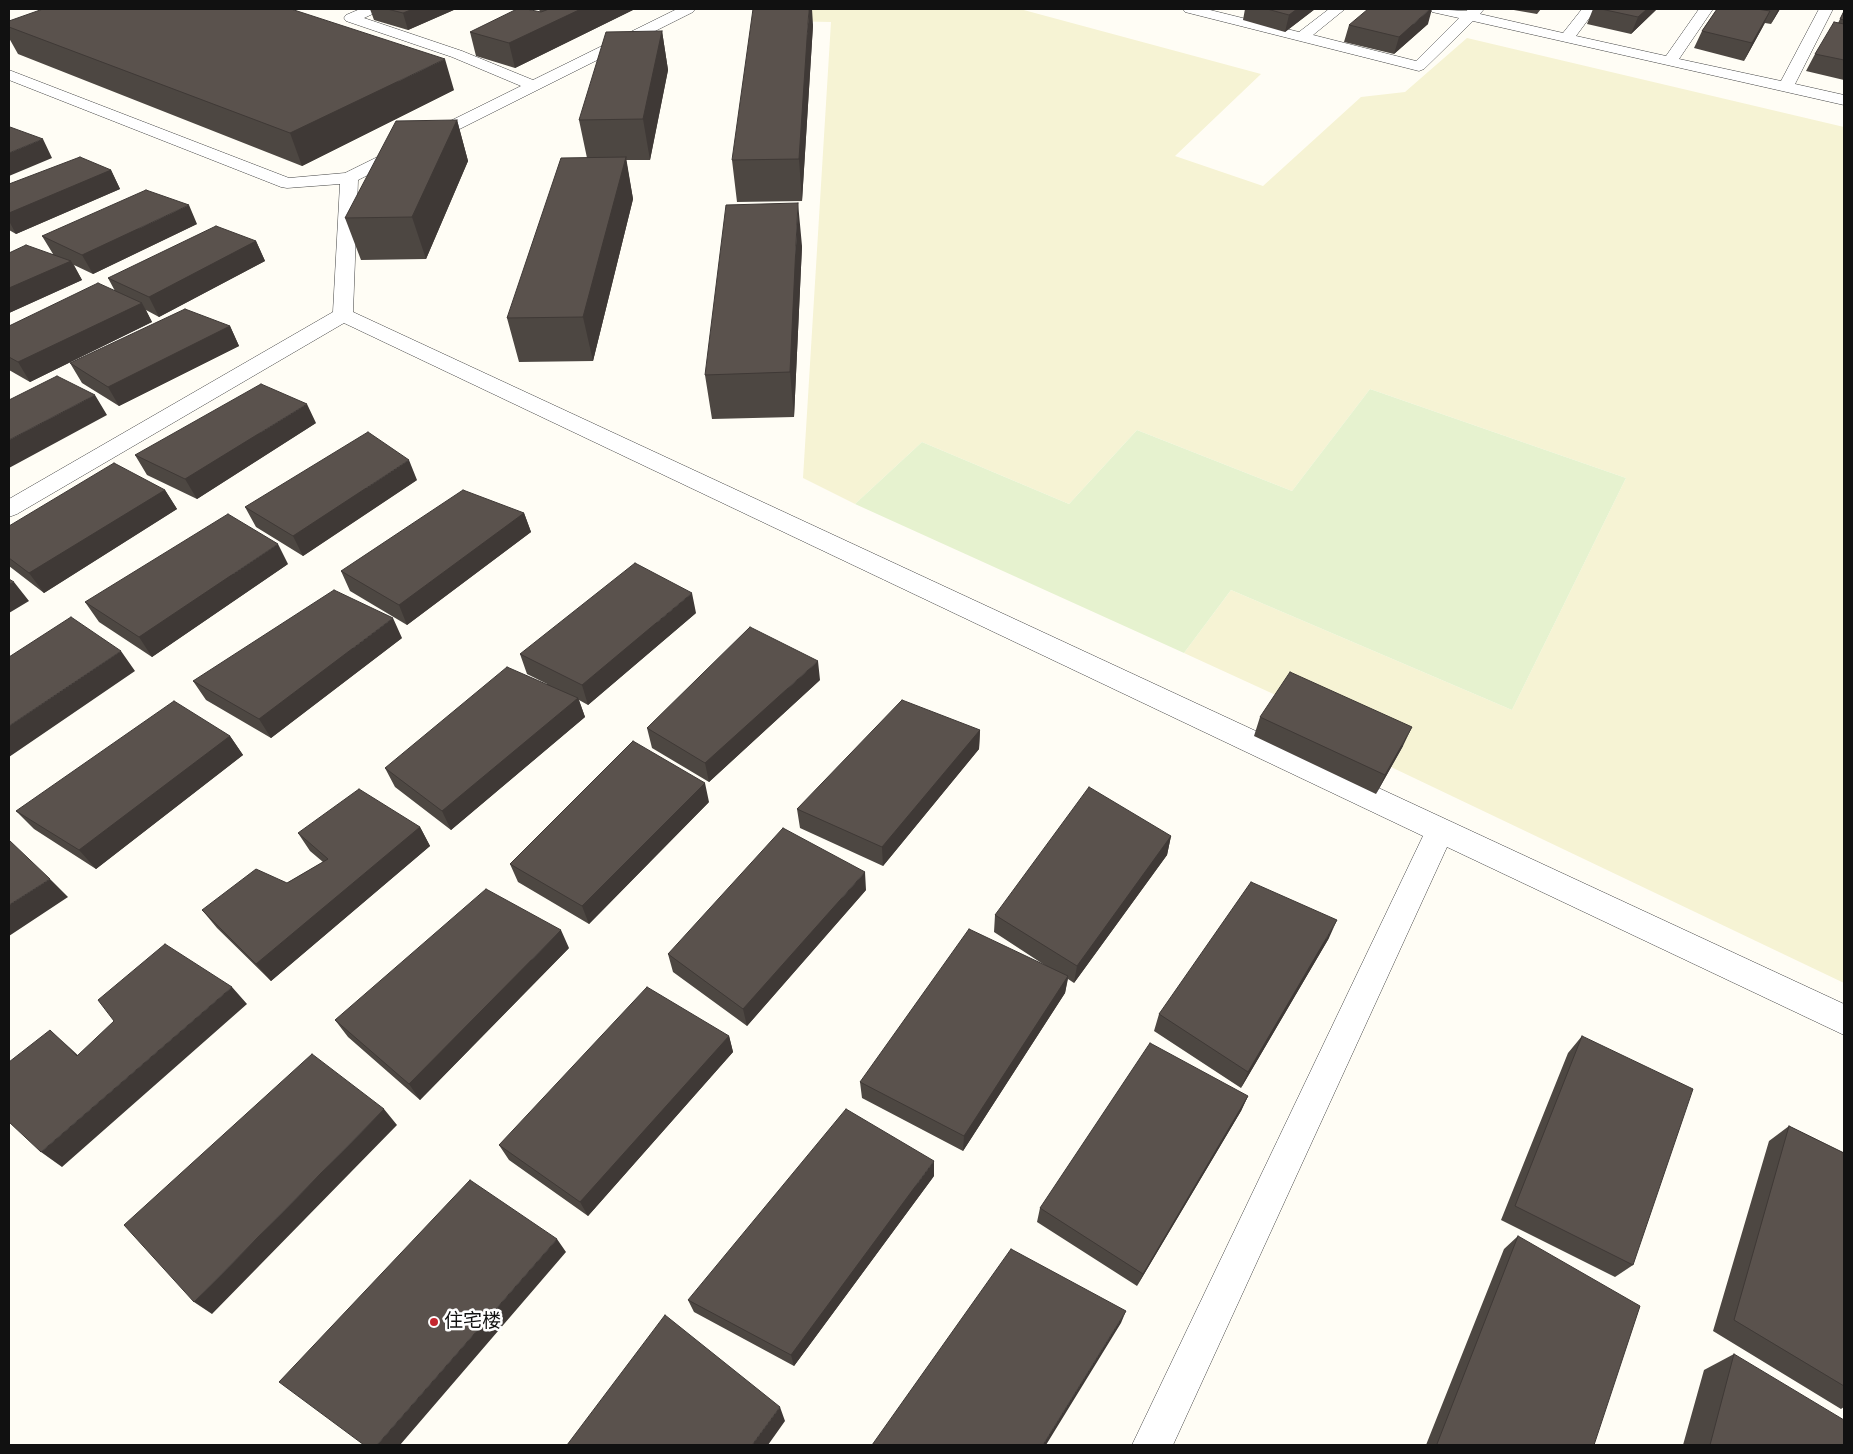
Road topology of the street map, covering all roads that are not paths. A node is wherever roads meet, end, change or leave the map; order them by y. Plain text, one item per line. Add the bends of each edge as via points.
1 (372, 9) edge
2 (688, 9) edge
3 (1338, 9) edge
4 (1437, 9) edge
5 (1589, 9) edge
6 (1706, 9) edge
7 (1826, 9) edge
8 (1198, 10) edge
9 (1473, 12) edge
10 (1302, 38) junction
11 (1567, 38) junction
12 (475, 46) dead end
13 (457, 54) junction
14 (1670, 61) junction
15 (9, 76) edge
16 (534, 86) junction
17 (1786, 86) junction
18 (1844, 100) edge
19 (349, 178) junction
20 (343, 315) junction
21 (9, 509) edge
22 (1440, 830) junction
23 (1844, 1020) edge
24 (1152, 1445) edge

1 - 13 lane via 351,18
2 - 16 lane
3 - 10 lane
4 - 9 lane
5 - 11 lane
6 - 14 lane
7 - 17 lane
8 - 10 lane
9 - 10 lane via 1419,66
9 - 11 lane
11 - 14 lane
12 - 13 lane
13 - 16 lane
14 - 17 lane
15 - 19 lane via 287,183
16 - 19 lane
17 - 18 lane
19 - 20 lane
20 - 21 lane
20 - 22 lane
22 - 23 lane
22 - 24 lane

